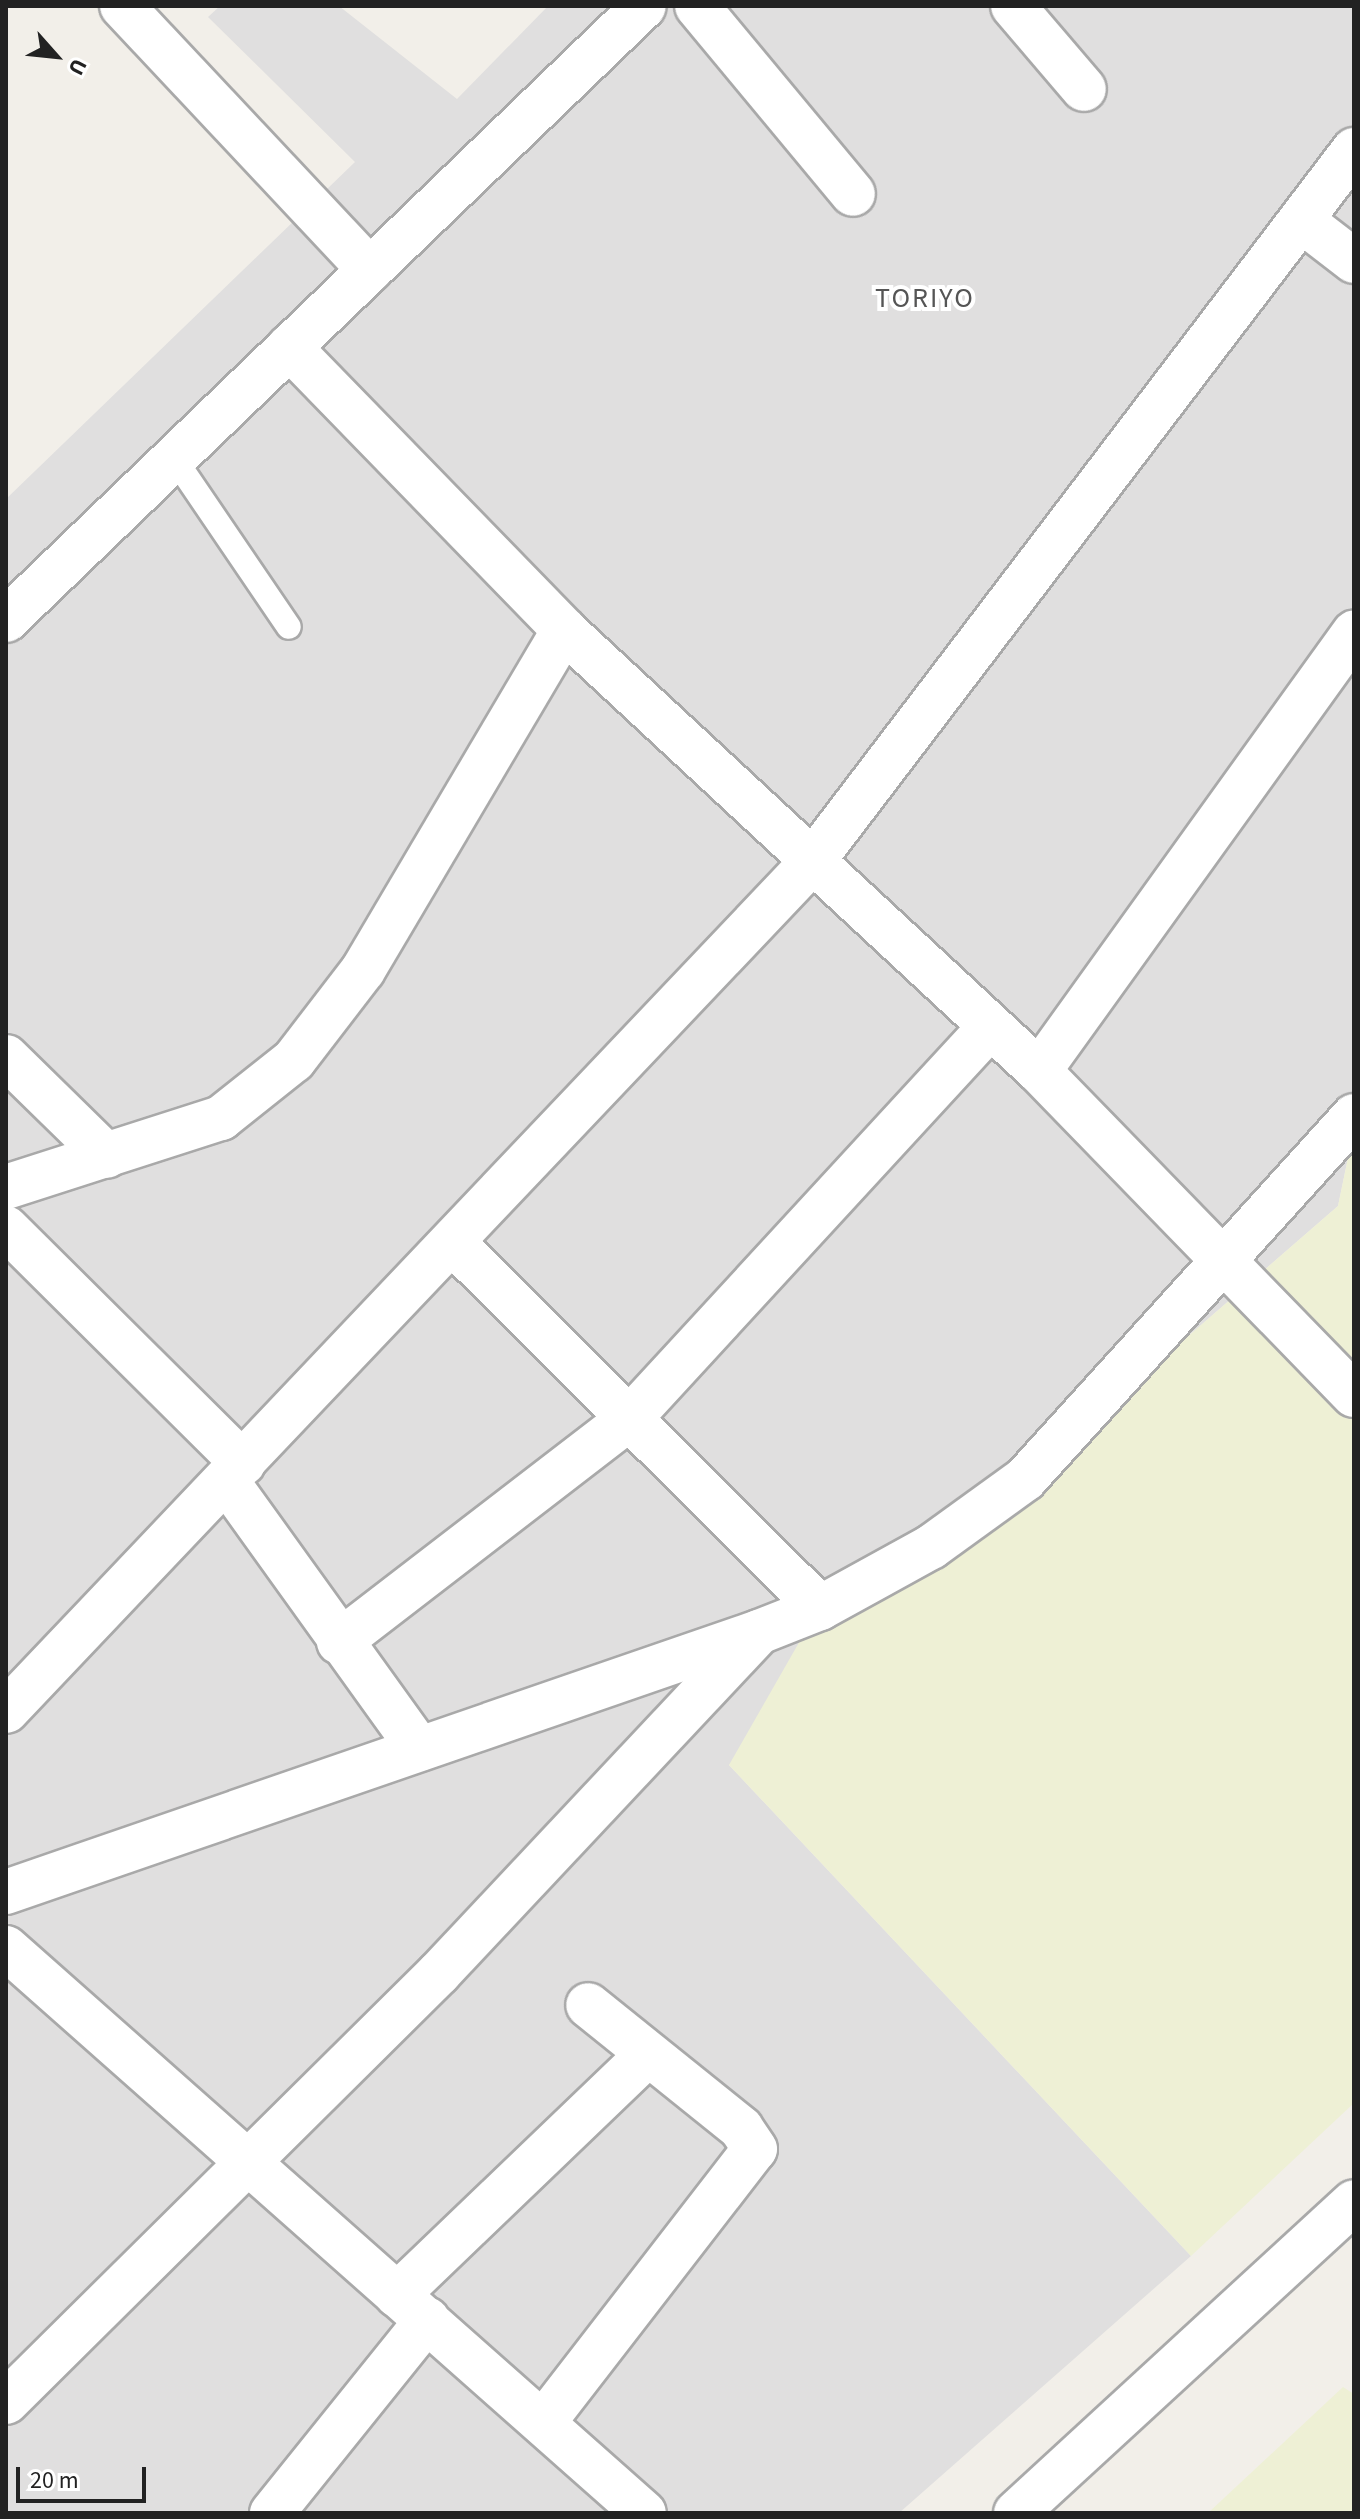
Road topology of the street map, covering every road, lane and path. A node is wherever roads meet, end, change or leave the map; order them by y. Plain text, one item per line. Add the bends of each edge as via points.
1 (122, 6) edge
2 (644, 6) edge
3 (697, 6) edge
4 (1013, 6) edge
5 (1084, 89) dead end
6 (1354, 150) edge
7 (853, 194) dead end
8 (1301, 220) junction
9 (1354, 261) edge
10 (370, 270) junction
11 (289, 347) junction
12 (174, 458) junction
13 (6, 620) edge
14 (289, 627) dead end
15 (564, 630) junction
16 (1350, 648) edge
17 (812, 862) junction
18 (989, 1028) junction
19 (6, 1057) edge
20 (1039, 1071) junction
21 (1354, 1116) edge
22 (107, 1156) junction
23 (6, 1187) edge
24 (6, 1228) edge
25 (454, 1244) junction
26 (1227, 1261) junction
27 (1354, 1395) edge
28 (630, 1418) junction
29 (234, 1472) junction
30 (820, 1608) junction
31 (759, 1632) junction
32 (339, 1642) junction
33 (6, 1711) edge
34 (419, 1749) junction
35 (6, 1892) edge
36 (6, 1948) edge
37 (588, 2005) dead end
38 (646, 2056) junction
39 (243, 2164) junction
40 (1348, 2214) edge
41 (412, 2307) junction
42 (6, 2402) edge
43 (546, 2419) junction
44 (272, 2513) edge
45 (644, 2513) edge
46 (1016, 2513) edge

1 - 10 street
2 - 10 street
3 - 7 street
4 - 5 street
6 - 8 street
8 - 9 street
8 - 17 street
10 - 11 street
11 - 12 street
11 - 15 street
12 - 13 street
12 - 14 lane
15 - 17 street
15 - 22 street via 363,970 294,1060 221,1118
16 - 20 street
17 - 18 street
17 - 25 street
18 - 20 street
18 - 28 street
19 - 22 street
20 - 26 street
21 - 26 street
22 - 23 street
24 - 29 street
25 - 28 street
25 - 29 street
26 - 27 street
26 - 30 street via 1025,1479 941,1541
28 - 30 street
28 - 32 street
29 - 32 street
29 - 33 street
30 - 31 street
31 - 34 street
31 - 39 street via 439,1973
32 - 34 street
34 - 35 street
36 - 39 street
37 - 38 street
38 - 41 street
38 - 43 street via 741,2128 754,2152
39 - 41 street
39 - 42 street
40 - 46 street
41 - 43 street
41 - 44 street
43 - 45 street

